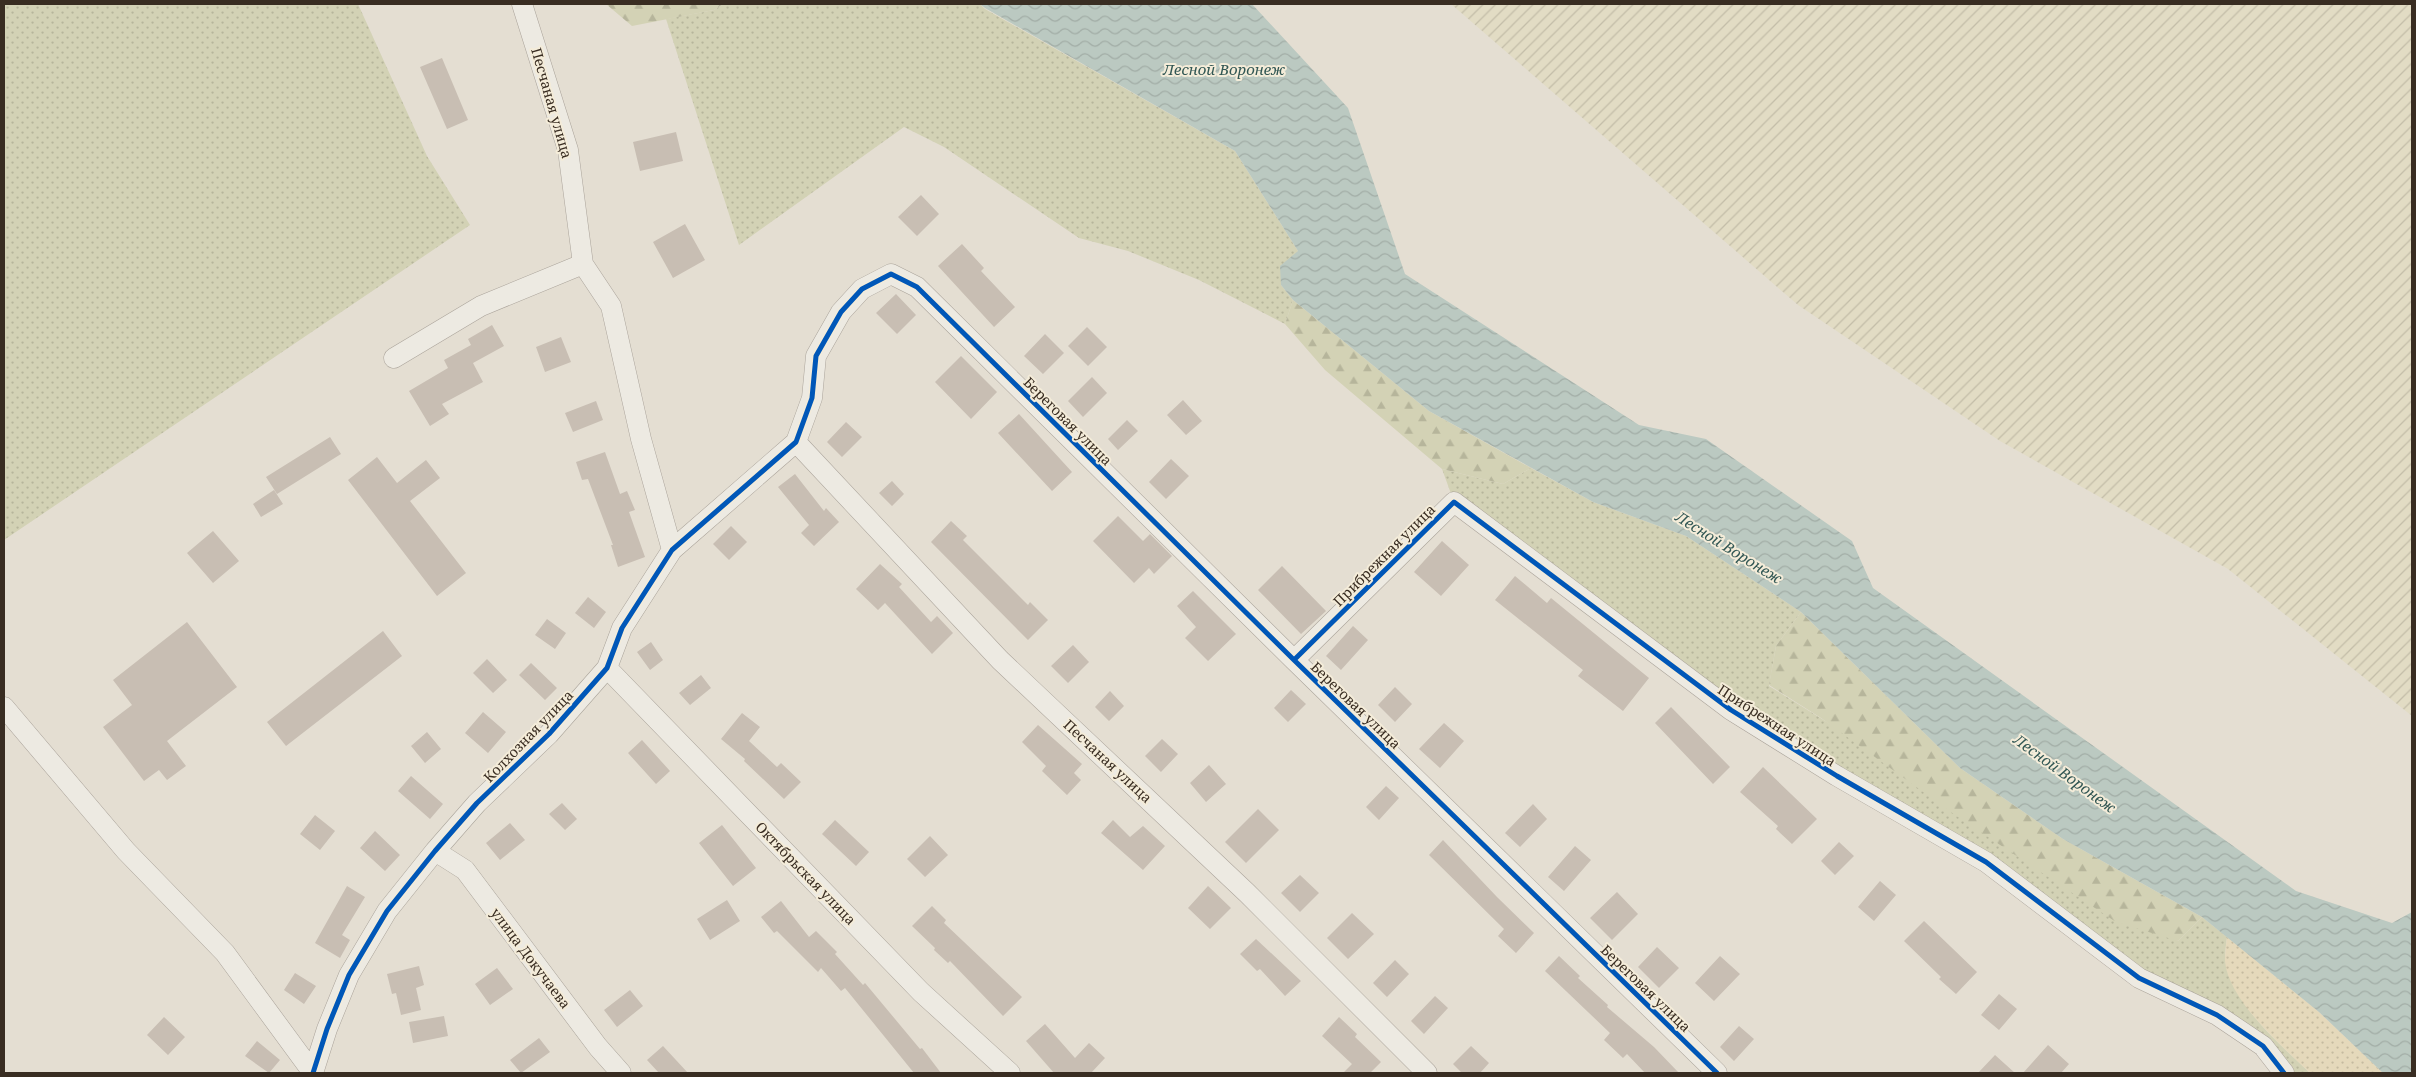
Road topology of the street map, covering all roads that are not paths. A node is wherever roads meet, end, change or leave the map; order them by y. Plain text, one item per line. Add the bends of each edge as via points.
1 (522, 4) edge
2 (583, 264) junction
3 (394, 358) dead end
4 (796, 442) junction
5 (672, 550) junction
6 (1294, 660) junction
7 (607, 668) junction
8 (6, 711) edge
9 (435, 851) junction
10 (313, 1073) edge
11 (621, 1073) edge
12 (1010, 1073) edge
13 (1428, 1073) edge
14 (1717, 1073) edge
15 (2284, 1073) edge

1 - 2 street, Песчаная улица via 568,150
2 - 3 street via 481,306
2 - 5 street via 611,306 641,439
4 - 5 street, Колхозная улица
4 - 6 street, Береговая улица via 812,398 816,356 840,312 862,289 891,274 917,287
4 - 13 street, Песчаная улица via 1000,660 1247,893
5 - 7 street, Колхозная улица via 622,628
6 - 14 street, Береговая улица
6 - 15 street, Прибрежная улица via 1454,502 1731,710 1986,862 2139,978 2217,1015 2263,1046
7 - 9 street, Колхозная улица via 549,734 477,803
7 - 12 street, Октябрьская улица via 921,992
8 - 10 street via 126,850 225,952
9 - 10 street, Колхозная улица via 387,911 349,975
9 - 11 street, улица Докучаева via 465,870

